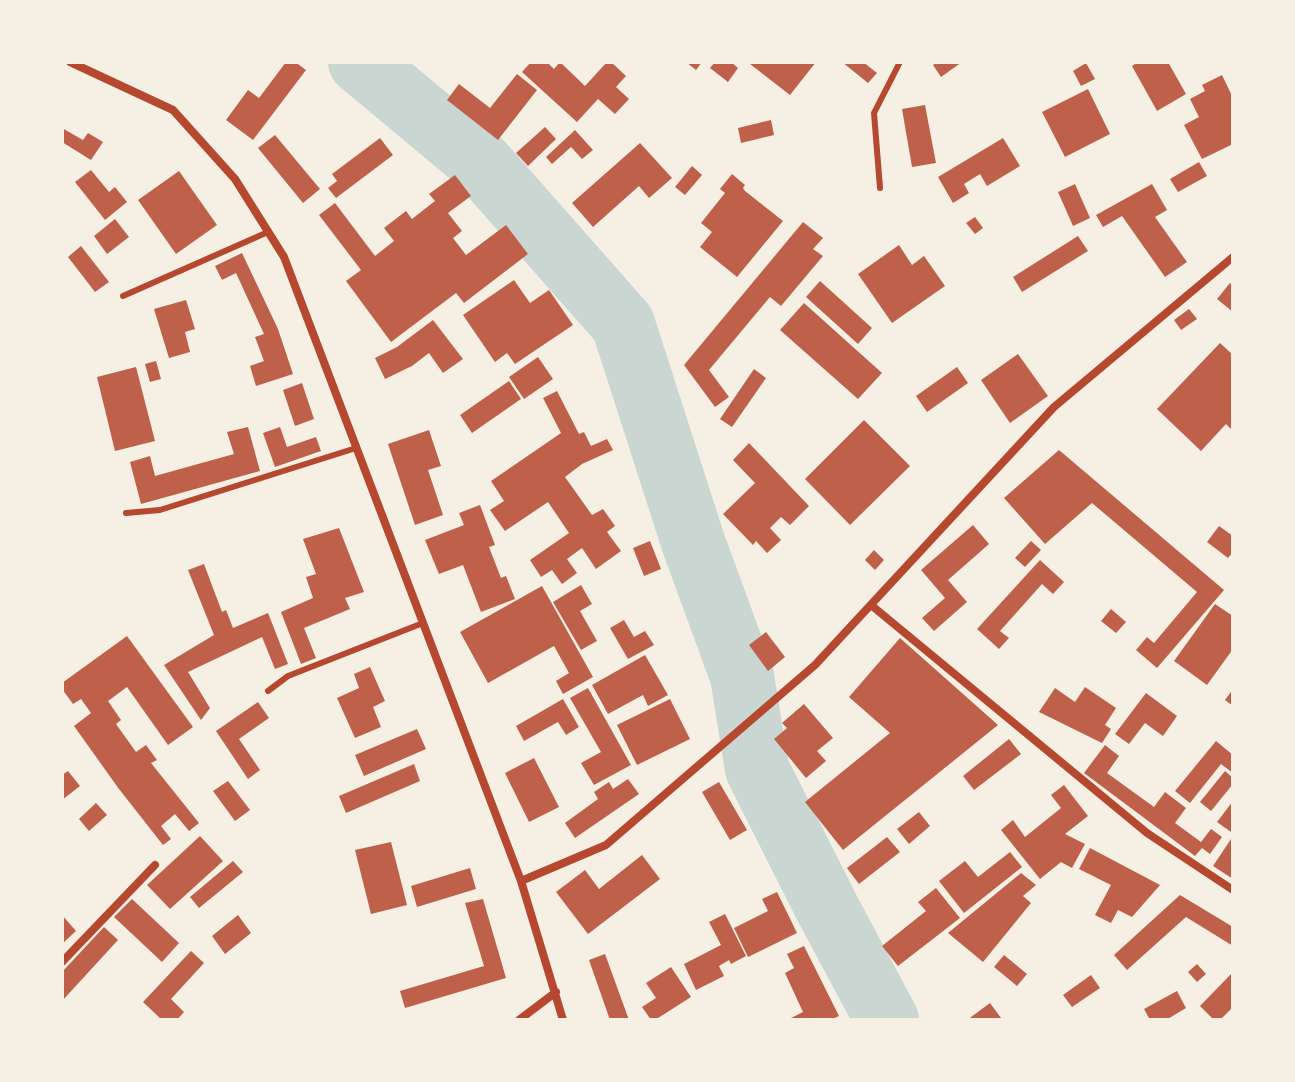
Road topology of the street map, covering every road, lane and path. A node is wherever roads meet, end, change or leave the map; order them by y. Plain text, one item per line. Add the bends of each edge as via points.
1 (70, 62) edge
2 (900, 62) edge
3 (880, 188) dead end
4 (268, 232) junction
5 (1233, 257) edge
6 (123, 296) dead end
7 (356, 448) junction
8 (126, 513) dead end
9 (871, 605) junction
10 (423, 623) junction
11 (268, 691) dead end
12 (155, 865) dead end
13 (521, 881) junction
14 (1233, 890) edge
15 (62, 962) edge
16 (556, 992) junction
17 (519, 1020) edge
18 (563, 1020) edge

1 - 4 street via 173,110 235,179
2 - 3 lane via 874,113
4 - 6 lane
4 - 7 street via 284,257
5 - 9 street via 1054,407
7 - 8 lane via 160,510
7 - 10 street
9 - 13 street via 815,665 606,845
9 - 14 street via 1147,833
10 - 11 lane via 288,676
10 - 13 street
12 - 15 street
13 - 16 street
16 - 17 street
16 - 18 street

